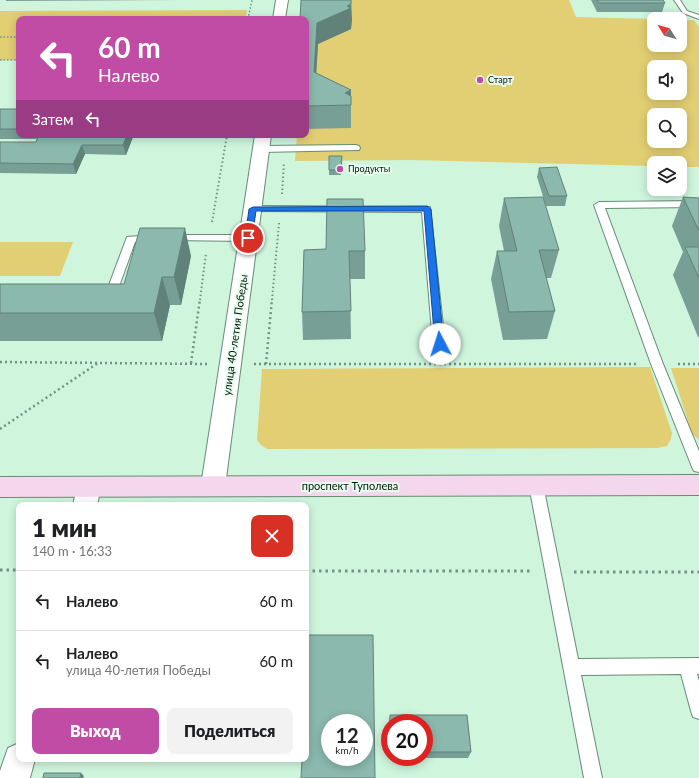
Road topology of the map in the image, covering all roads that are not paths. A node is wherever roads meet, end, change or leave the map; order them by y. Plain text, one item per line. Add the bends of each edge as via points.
1 (282, 0) edge
2 (677, 0) edge
3 (279, 16) edge
4 (699, 17) edge
5 (262, 142) edge
6 (356, 148) dead end
7 (699, 204) edge
8 (253, 209) junction
9 (248, 238) junction
10 (91, 289) edge
11 (440, 344) dead end
12 (699, 467) edge
13 (536, 485) junction
14 (699, 485) edge
15 (213, 486) junction
16 (0, 487) edge
17 (87, 496) edge
18 (693, 666) edge
19 (571, 667) junction
20 (699, 711) edge
21 (18, 762) edge
22 (14, 778) edge
23 (593, 778) edge

1 - 3 street
2 - 4 lane via 685,12
5 - 6 lane
5 - 8 street, улица 40-летия Победы
7 - 12 lane via 598,205 657,364
8 - 9 street, улица 40-летия Победы
8 - 11 lane via 427,209
9 - 10 lane via 131,239 113,289
9 - 15 street, улица 40-летия Победы
13 - 14 main road, проспект Туполева
13 - 15 main road, проспект Туполева
13 - 19 lane
15 - 17 main road, проспект Туполева
16 - 17 main road, проспект Туполева
18 - 19 lane
18 - 20 lane
19 - 23 lane
21 - 22 street

